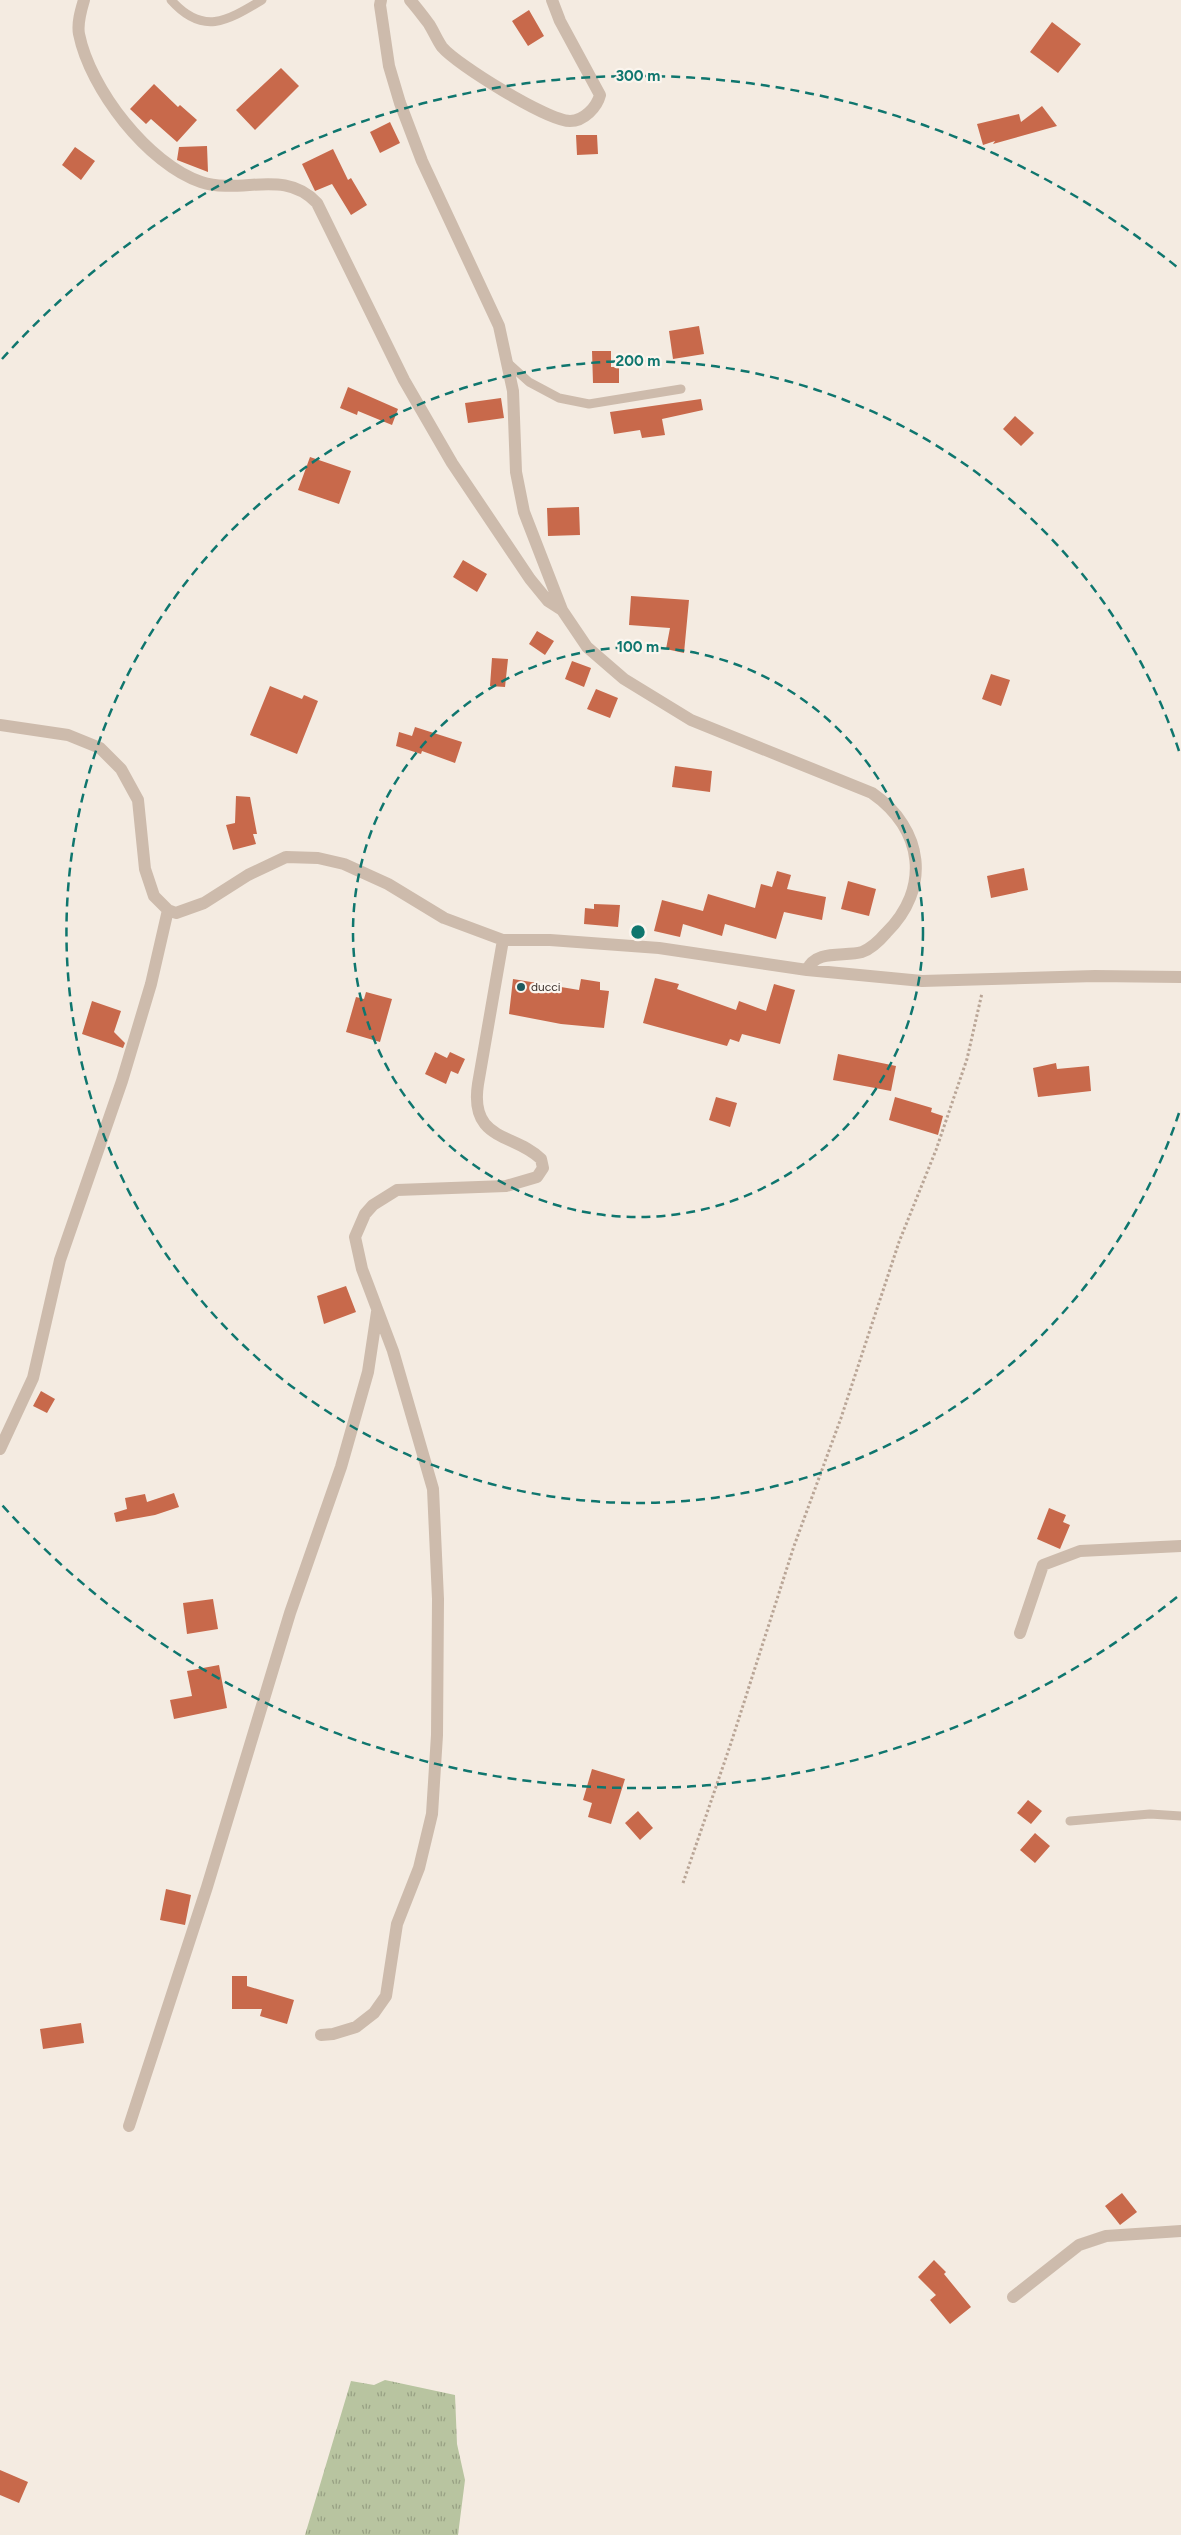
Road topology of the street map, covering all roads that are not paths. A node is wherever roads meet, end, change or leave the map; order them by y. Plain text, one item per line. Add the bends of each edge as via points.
1 (84, 0) edge
2 (171, 0) edge
3 (262, 0) edge
4 (381, 0) edge
5 (410, 0) edge
6 (552, 0) edge
7 (508, 363) junction
8 (681, 389) dead end
9 (562, 610) junction
10 (0, 725) edge
11 (168, 910) junction
12 (503, 940) junction
13 (807, 970) junction
14 (1181, 977) edge
15 (377, 1310) junction
16 (0, 1449) edge
17 (1181, 1546) edge
18 (1020, 1633) dead end
19 (1181, 1816) edge
20 (1070, 1821) dead end
21 (320, 2035) dead end
22 (129, 2126) dead end
23 (1181, 2231) edge
24 (1013, 2297) dead end

1 - 9 street via 79,32 92,72 124,121 154,154 187,177 204,183 225,187 282,183 298,188 317,203 404,380 452,463 530,579 548,601
2 - 3 lane via 192,18 214,24 232,18
4 - 7 street via 389,66 400,103 422,161 499,326
5 - 6 street via 442,47 455,58 524,101 570,121 583,117 598,104 600,95
7 - 8 lane via 529,382 559,398 589,404
7 - 9 street via 514,390 516,472 524,512
9 - 13 street via 587,647 624,679 660,702 691,720 744,743 872,793 884,801 902,824 914,852 916,867 916,883 905,910 886,933 863,952 823,956
10 - 11 street via 68,735 100,748 121,769 138,800 145,870 154,896
11 - 12 street via 176,913 204,903 248,875 286,857 318,858 344,864 388,884 444,918
11 - 16 street via 151,984 122,1081 60,1260 33,1378
12 - 13 street via 659,948
12 - 15 street via 477,1089 478,1104 480,1114 492,1131 541,1159 543,1168 537,1177 506,1186 397,1190 380,1198 365,1214 355,1237
13 - 14 street via 922,981
15 - 21 street via 433,1489 438,1655 432,1814 419,1868 397,1924 386,1996 374,2013 356,2027
15 - 22 street via 368,1372 341,1467 290,1613 210,1878
17 - 18 street via 1080,1551 1043,1565
19 - 20 lane via 1150,1814
23 - 24 street via 1106,2236 1079,2245

